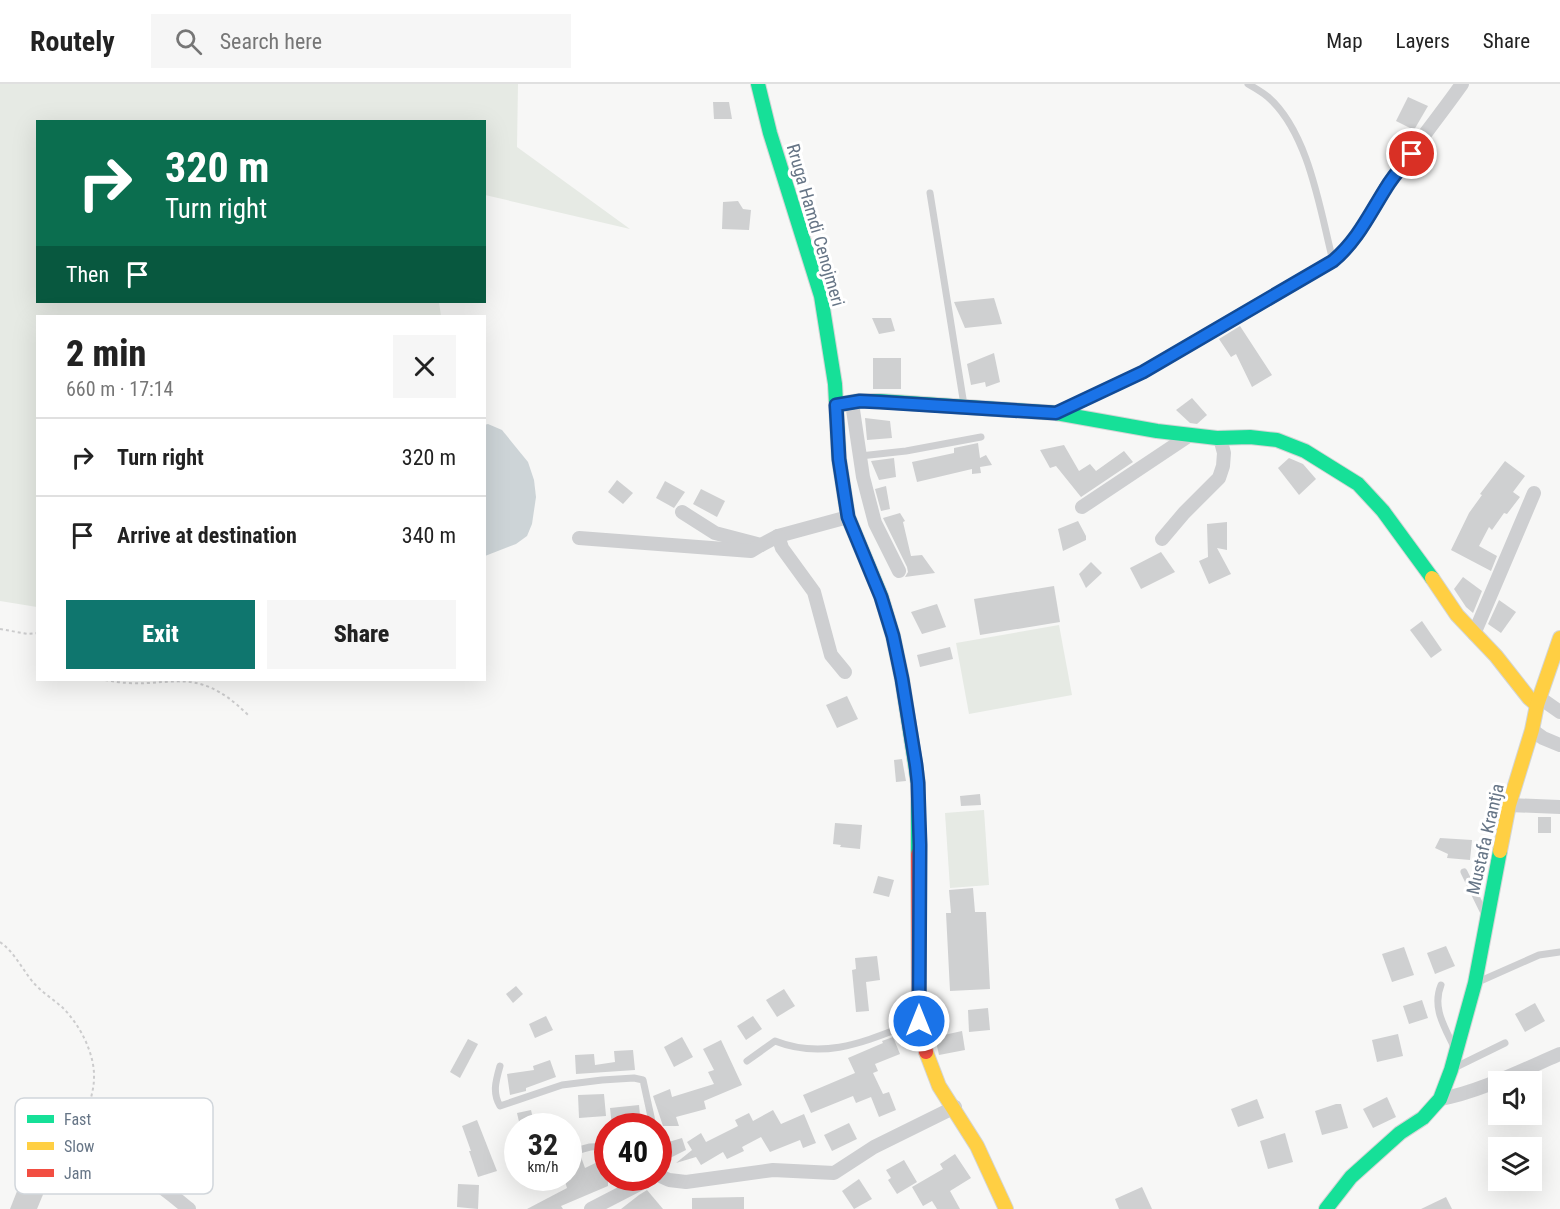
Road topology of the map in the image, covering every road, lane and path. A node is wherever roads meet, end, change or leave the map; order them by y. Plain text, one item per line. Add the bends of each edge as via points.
1 (758, 84) edge
2 (1248, 84) edge
3 (1462, 84) edge
4 (930, 193) dead end
5 (1333, 261) junction
6 (852, 403) junction
7 (836, 405) junction
8 (965, 408) junction
9 (1056, 413) junction
10 (1190, 435) junction
11 (981, 437) dead end
12 (1220, 438) junction
13 (860, 456) junction
14 (1534, 493) dead end
15 (1082, 507) dead end
16 (682, 512) dead end
17 (848, 517) junction
18 (778, 536) junction
19 (579, 538) dead end
20 (1162, 539) dead end
21 (761, 545) junction
22 (899, 571) dead end
23 (0, 629) edge
24 (36, 633) edge
25 (1474, 634) junction
26 (1560, 638) edge
27 (845, 672) dead end
28 (126, 681) edge
29 (191, 681) edge
30 (191, 681) edge
31 (1539, 702) junction
32 (1560, 712) edge
33 (248, 715) dead end
34 (1532, 730) junction
35 (1560, 745) edge
36 (1509, 805) junction
37 (1560, 807) edge
38 (1464, 872) dead end
39 (1486, 918) junction
40 (0, 942) edge
41 (1560, 952) edge
42 (1474, 983) junction
43 (1441, 986) dead end
44 (919, 1021) junction
45 (1505, 1043) dead end
46 (1456, 1050) junction
47 (1560, 1054) edge
48 (747, 1060) dead end
49 (500, 1066) dead end
50 (1451, 1070) junction
51 (91, 1098) edge
52 (1440, 1099) junction
53 (955, 1107) junction
54 (650, 1113) edge
55 (672, 1180) edge
56 (626, 1191) edge
57 (171, 1194) edge
58 (189, 1209) edge
59 (591, 1209) edge
60 (1006, 1209) edge
61 (1326, 1209) edge

1 - 7 street, Rruga Hamdi Cenojmeri via 822,296
2 - 5 lane via 1285,117 1304,154
3 - 5 street via 1387,187 1363,229
4 - 8 lane
5 - 9 street via 1143,372
6 - 7 street
6 - 8 street
6 - 13 street
7 - 17 street, Rruga Hamdi Cenojmeri
8 - 9 street
9 - 10 street
10 - 12 street
10 - 15 street
11 - 13 lane via 906,452
12 - 20 street via 1224,453 1219,478
12 - 25 street via 1250,437 1290,444 1358,484 1383,511 1445,600
13 - 22 street via 875,523
14 - 25 street
16 - 21 street via 715,533
17 - 18 street
17 - 44 street, Rruga Hamdi Cenojmeri via 893,636 911,729 919,804
18 - 21 street
18 - 27 street via 813,592 831,655
19 - 21 street via 751,550
23 - 24 path
25 - 31 street via 1529,698
26 - 31 street, Mustafa Krantja
28 - 29 path
30 - 33 path via 221,692
31 - 32 street
31 - 34 street, Mustafa Krantja
34 - 35 street
34 - 36 street, Mustafa Krantja
36 - 37 street
36 - 39 street, Mustafa Krantja
38 - 39 lane
39 - 42 street, Mustafa Krantja
40 - 51 path via 11,950 36,985 66,1011 91,1049 94,1083
41 - 42 lane via 1539,955
42 - 46 street, Mustafa Krantja
43 - 46 lane via 1437,1006
44 - 48 lane via 834,1050 801,1048 776,1041
44 - 53 street, Rruga Hamdi Cenojmeri via 939,1086
45 - 50 lane
46 - 50 street, Mustafa Krantja
47 - 52 street
49 - 54 lane via 495,1085 500,1106 562,1085 634,1078 644,1080
50 - 52 street, Mustafa Krantja
52 - 61 street via 1351,1178
53 - 55 street via 874,1147 834,1173 773,1170 686,1182
53 - 60 street, Rruga Hamdi Cenojmeri
56 - 59 street
57 - 58 street

